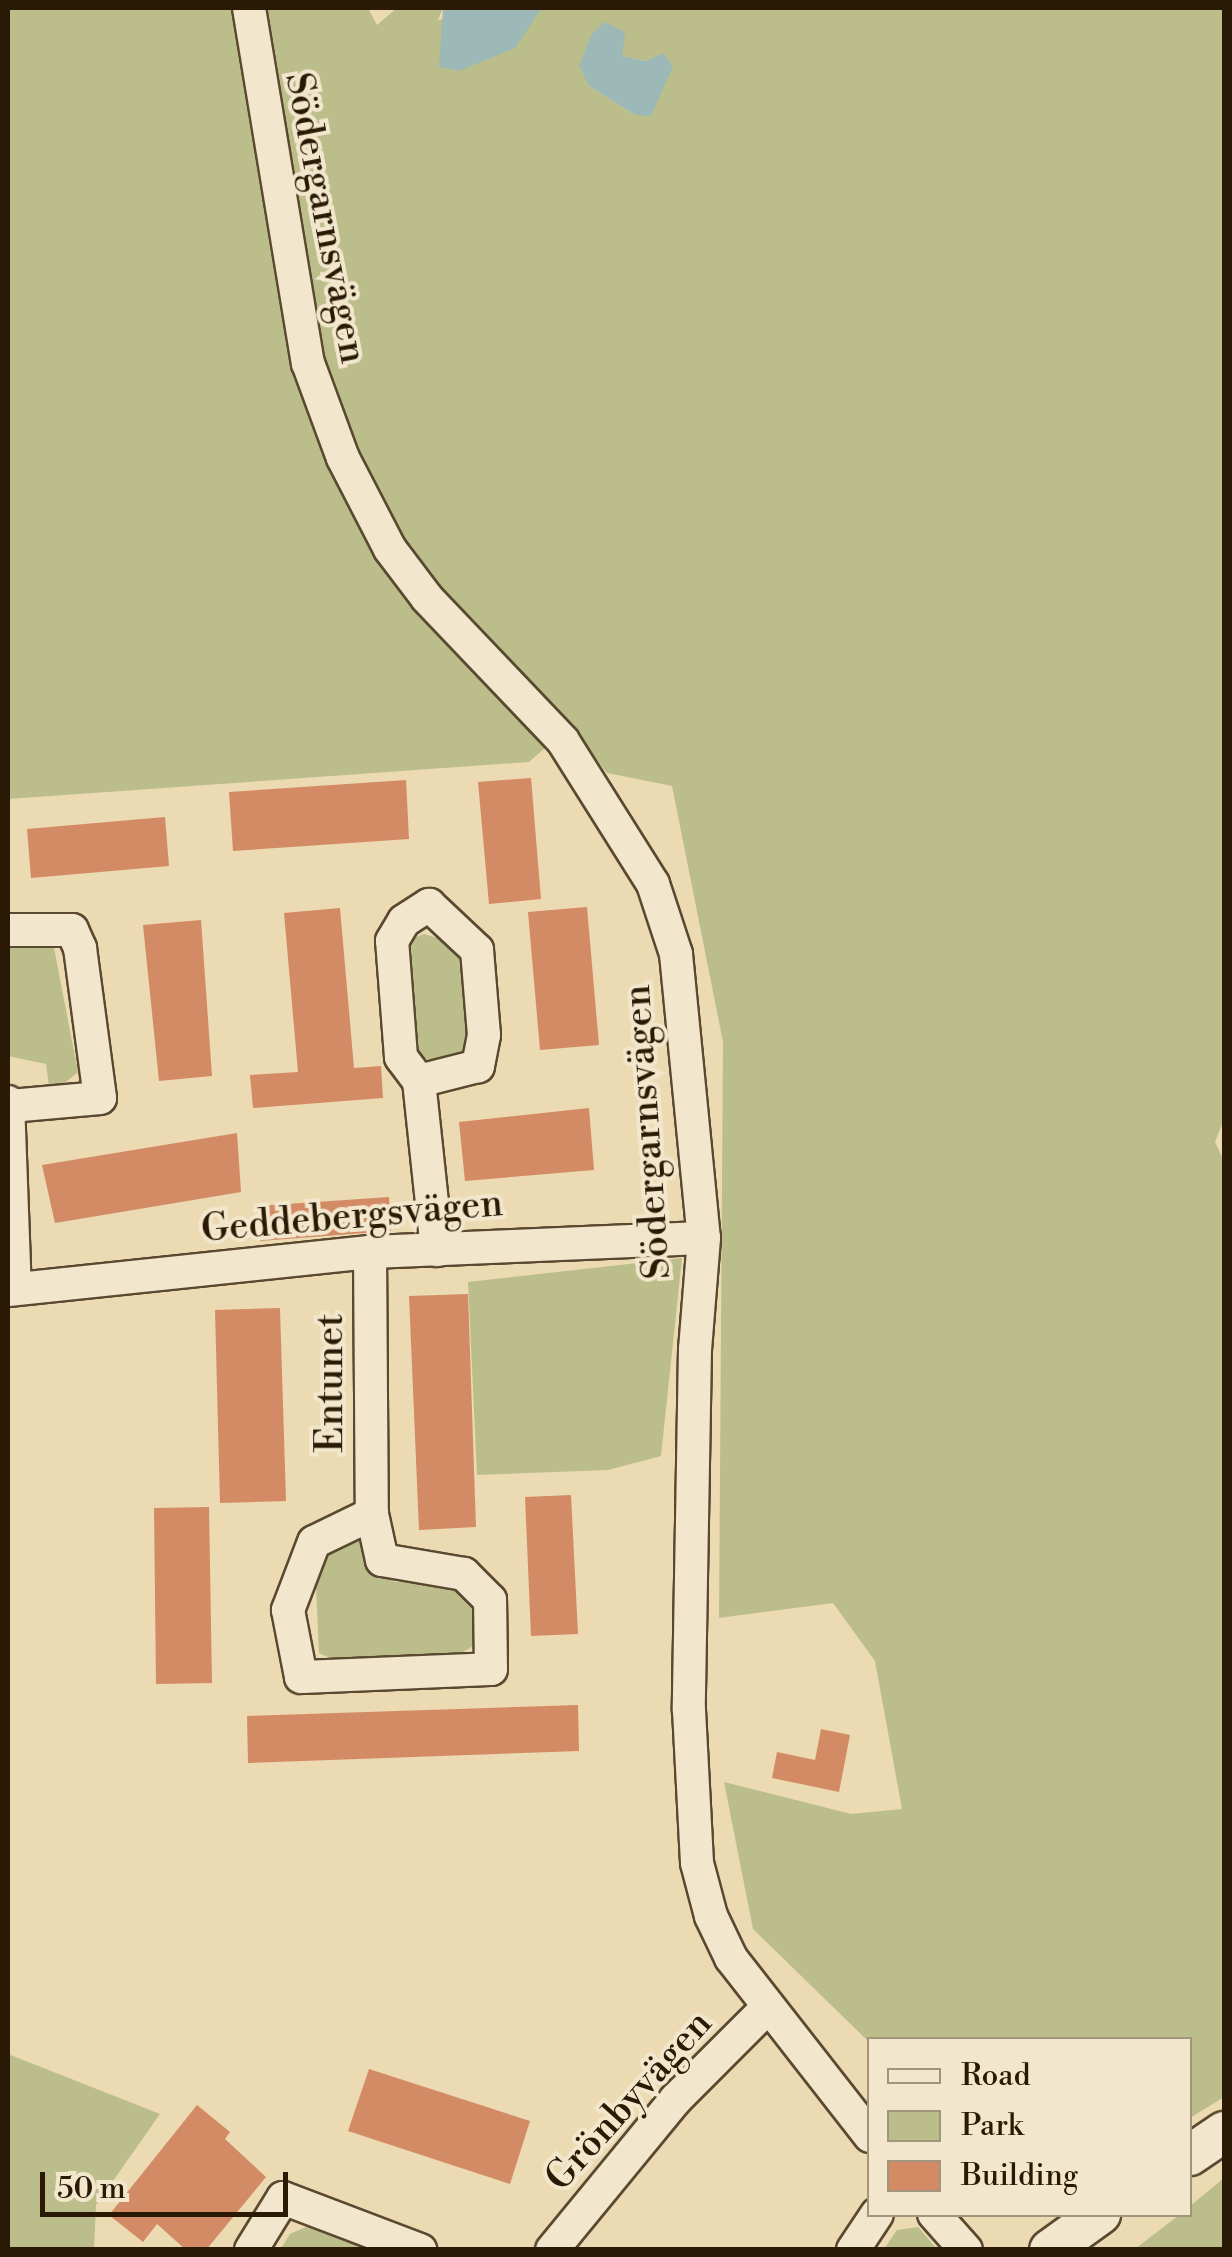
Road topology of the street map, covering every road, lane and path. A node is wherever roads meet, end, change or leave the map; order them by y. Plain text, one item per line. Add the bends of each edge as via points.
1 (249, 8) edge
2 (8, 930) edge
3 (419, 1081) junction
4 (9, 1104) edge
5 (704, 1238) junction
6 (438, 1250) junction
7 (370, 1252) junction
8 (11, 1290) edge
9 (372, 1514) junction
10 (768, 2008) junction
11 (867, 2132) edge
12 (1224, 2132) edge
13 (1192, 2154) edge
14 (875, 2217) edge
15 (937, 2217) edge
16 (1096, 2217) edge
17 (251, 2250) edge
18 (420, 2250) edge
19 (552, 2250) edge
20 (853, 2250) edge
21 (966, 2250) edge
22 (1050, 2250) edge

1 - 5 street, Södergarnsvägen via 308,363 343,458 390,548 427,598 563,742 653,884 676,954 689,1041
2 - 4 street via 72,930 100,1098
3 - 3 street via 478,1066 484,1035 477,950 429,905 404,922 392,941 401,1057
3 - 6 street
4 - 8 street
5 - 6 street, Geddebergsvägen
5 - 10 street, Södergarnsvägen via 695,1350 691,1808 710,1916
6 - 7 street, Geddebergsvägen
7 - 8 street, Geddebergsvägen
7 - 9 street, Entunet
9 - 9 street, Entunet via 314,1542 288,1610 301,1677 490,1668 490,1600 464,1574 382,1560
10 - 11 street, Södergarnsvägen
10 - 19 street, Grönbyvägen via 676,2099
12 - 13 street
14 - 20 street
15 - 21 street
16 - 22 street
17 - 18 street via 283,2198

